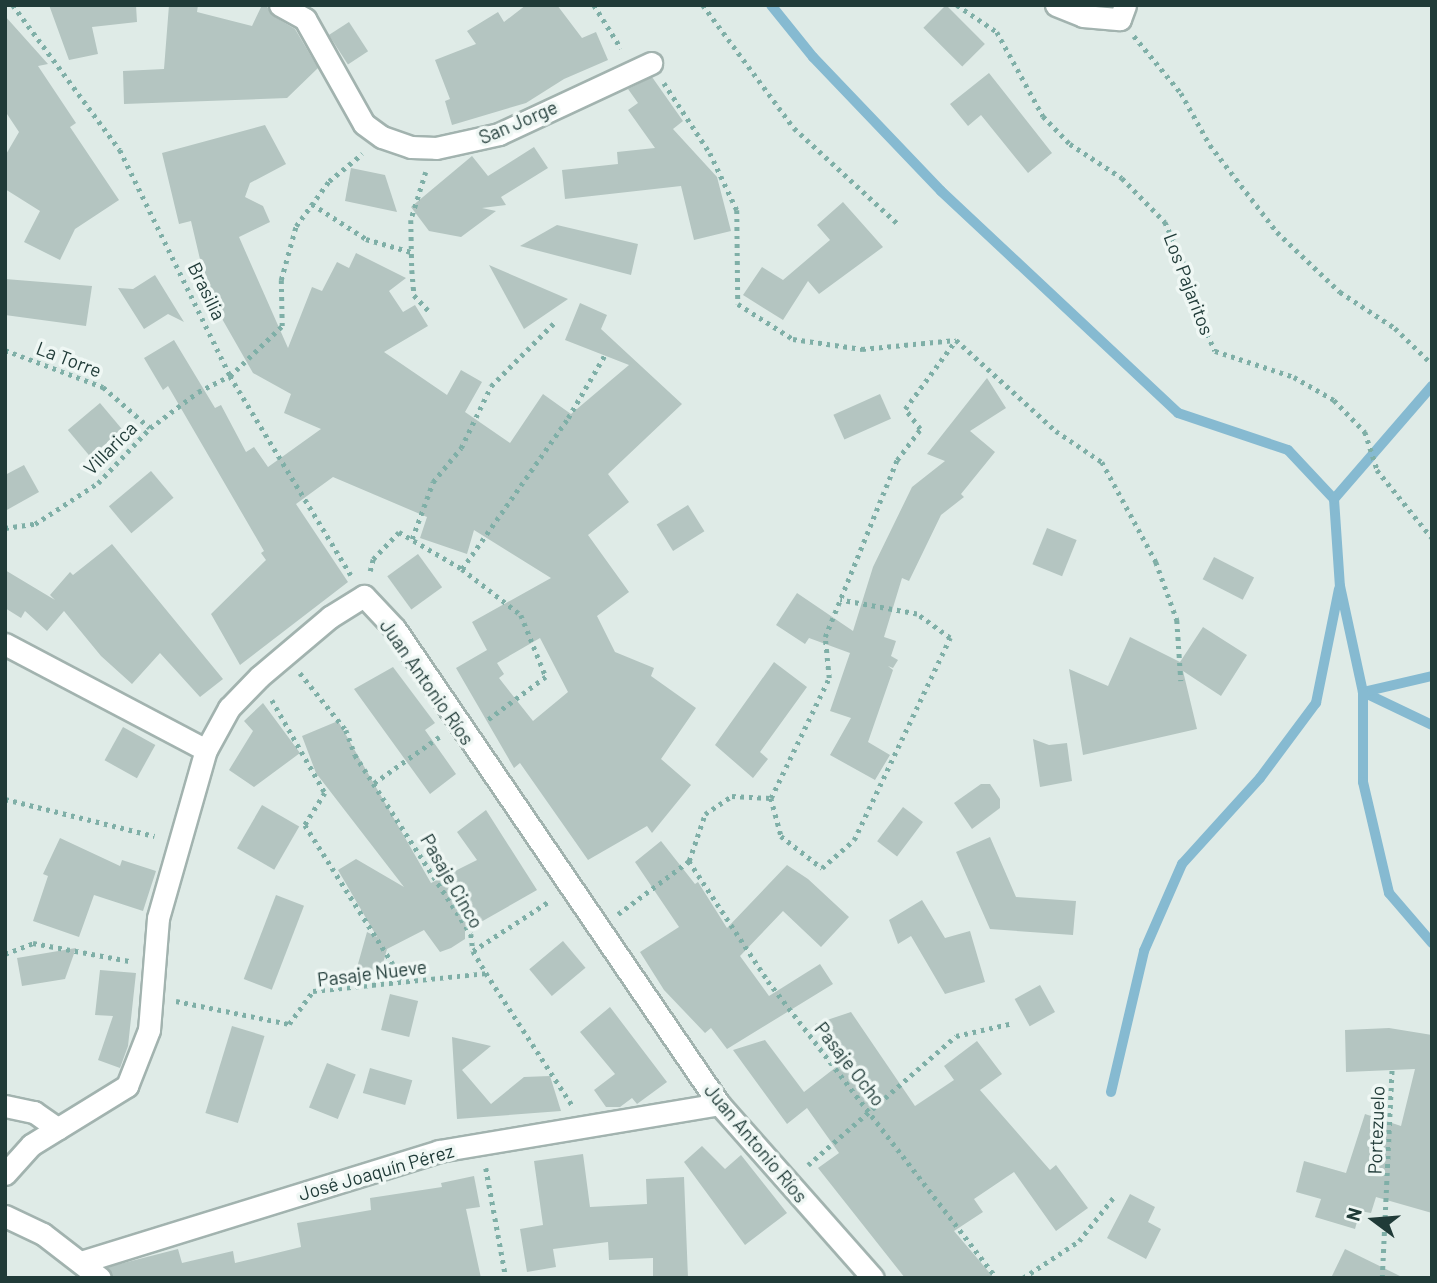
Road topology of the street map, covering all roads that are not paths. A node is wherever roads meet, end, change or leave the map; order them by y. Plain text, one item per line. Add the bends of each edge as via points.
1 (279, 5) edge
2 (1056, 5) edge
3 (1122, 12) edge
4 (651, 63) road end
5 (5, 644) edge
6 (206, 750) junction
7 (719, 1104) junction
8 (5, 1106) edge
9 (58, 1129) junction
10 (5, 1174) edge
11 (5, 1216) edge
12 (80, 1262) junction
13 (100, 1278) edge
14 (873, 1278) edge

1 - 4 street, San Jorge via 305,19 364,124 382,137 411,147 436,148 499,134
2 - 3 street via 1083,16
5 - 6 street
6 - 7 street, Juan Antonio Ríos via 229,708 259,677 330,617 364,596 394,629
6 - 9 street via 158,918 149,1030 127,1086
7 - 12 street, José Joaquín Pérez via 439,1151
7 - 14 street, Juan Antonio Ríos
8 - 9 street via 34,1112
9 - 10 street via 31,1146
11 - 12 street via 43,1234
12 - 13 street

